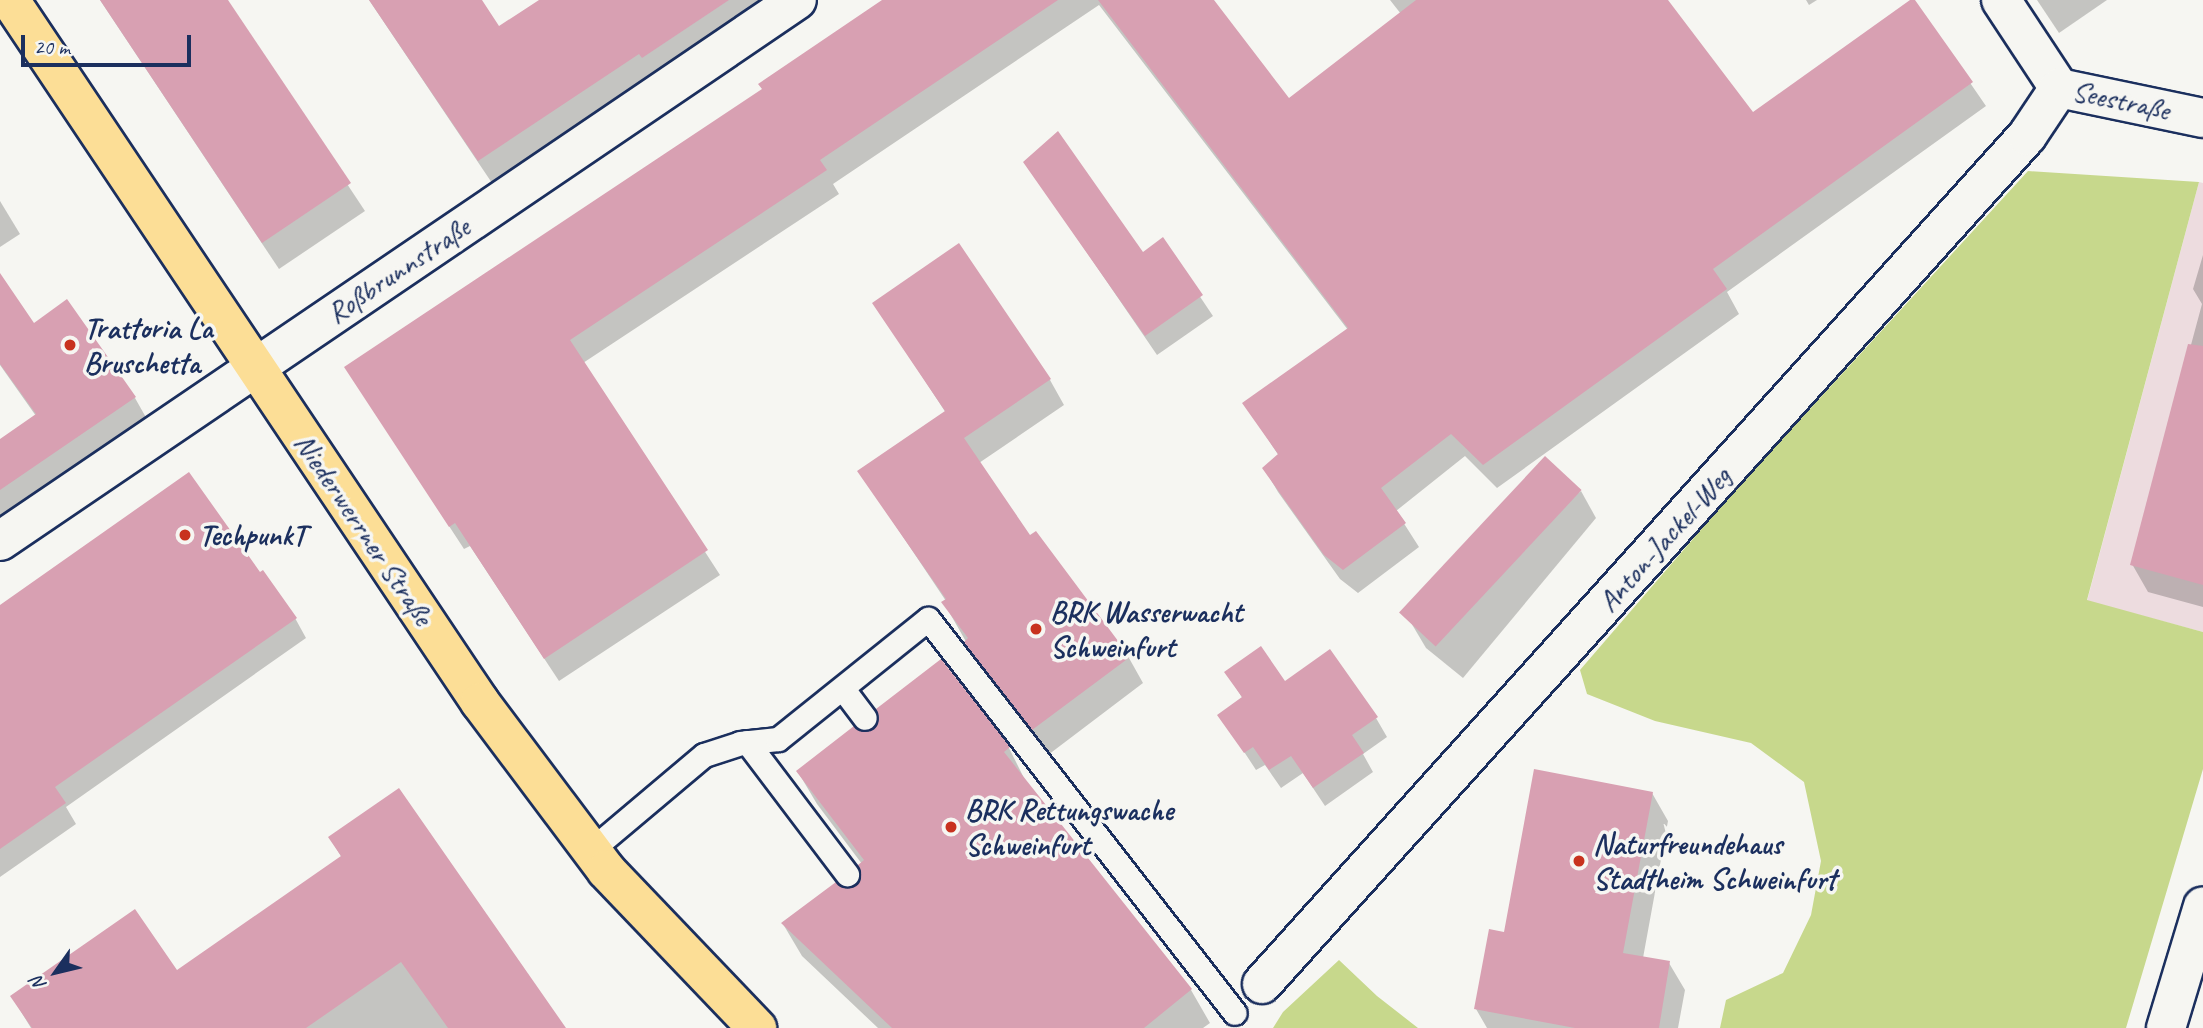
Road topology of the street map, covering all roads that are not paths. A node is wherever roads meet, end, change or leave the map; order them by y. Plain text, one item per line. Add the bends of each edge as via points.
1 (10, 0) edge
2 (797, 0) edge
3 (2001, 0) edge
4 (2059, 88) junction
5 (2201, 114) edge
6 (255, 368) junction
7 (0, 541) edge
8 (843, 689) junction
9 (865, 718) dead end
10 (747, 742) junction
11 (591, 850) junction
12 (846, 874) dead end
13 (2203, 906) edge
14 (1262, 984) dead end
15 (1235, 1013) dead end
16 (757, 1028) edge
17 (2166, 1028) edge

1 - 6 main road, Niederwerrner Straße
2 - 6 street, Roßbrunnstraße
3 - 4 street, Seestraße
4 - 5 street, Seestraße
4 - 14 street, Anton-Jackel-Weg via 2027,136
6 - 7 street, Roßbrunnstraße
6 - 11 main road, Niederwerrner Straße via 480,702
8 - 9 lane
8 - 10 lane via 778,739
8 - 15 lane via 928,620
10 - 11 lane via 704,755
10 - 12 lane
11 - 16 main road, Niederwerrner Straße
13 - 17 street

